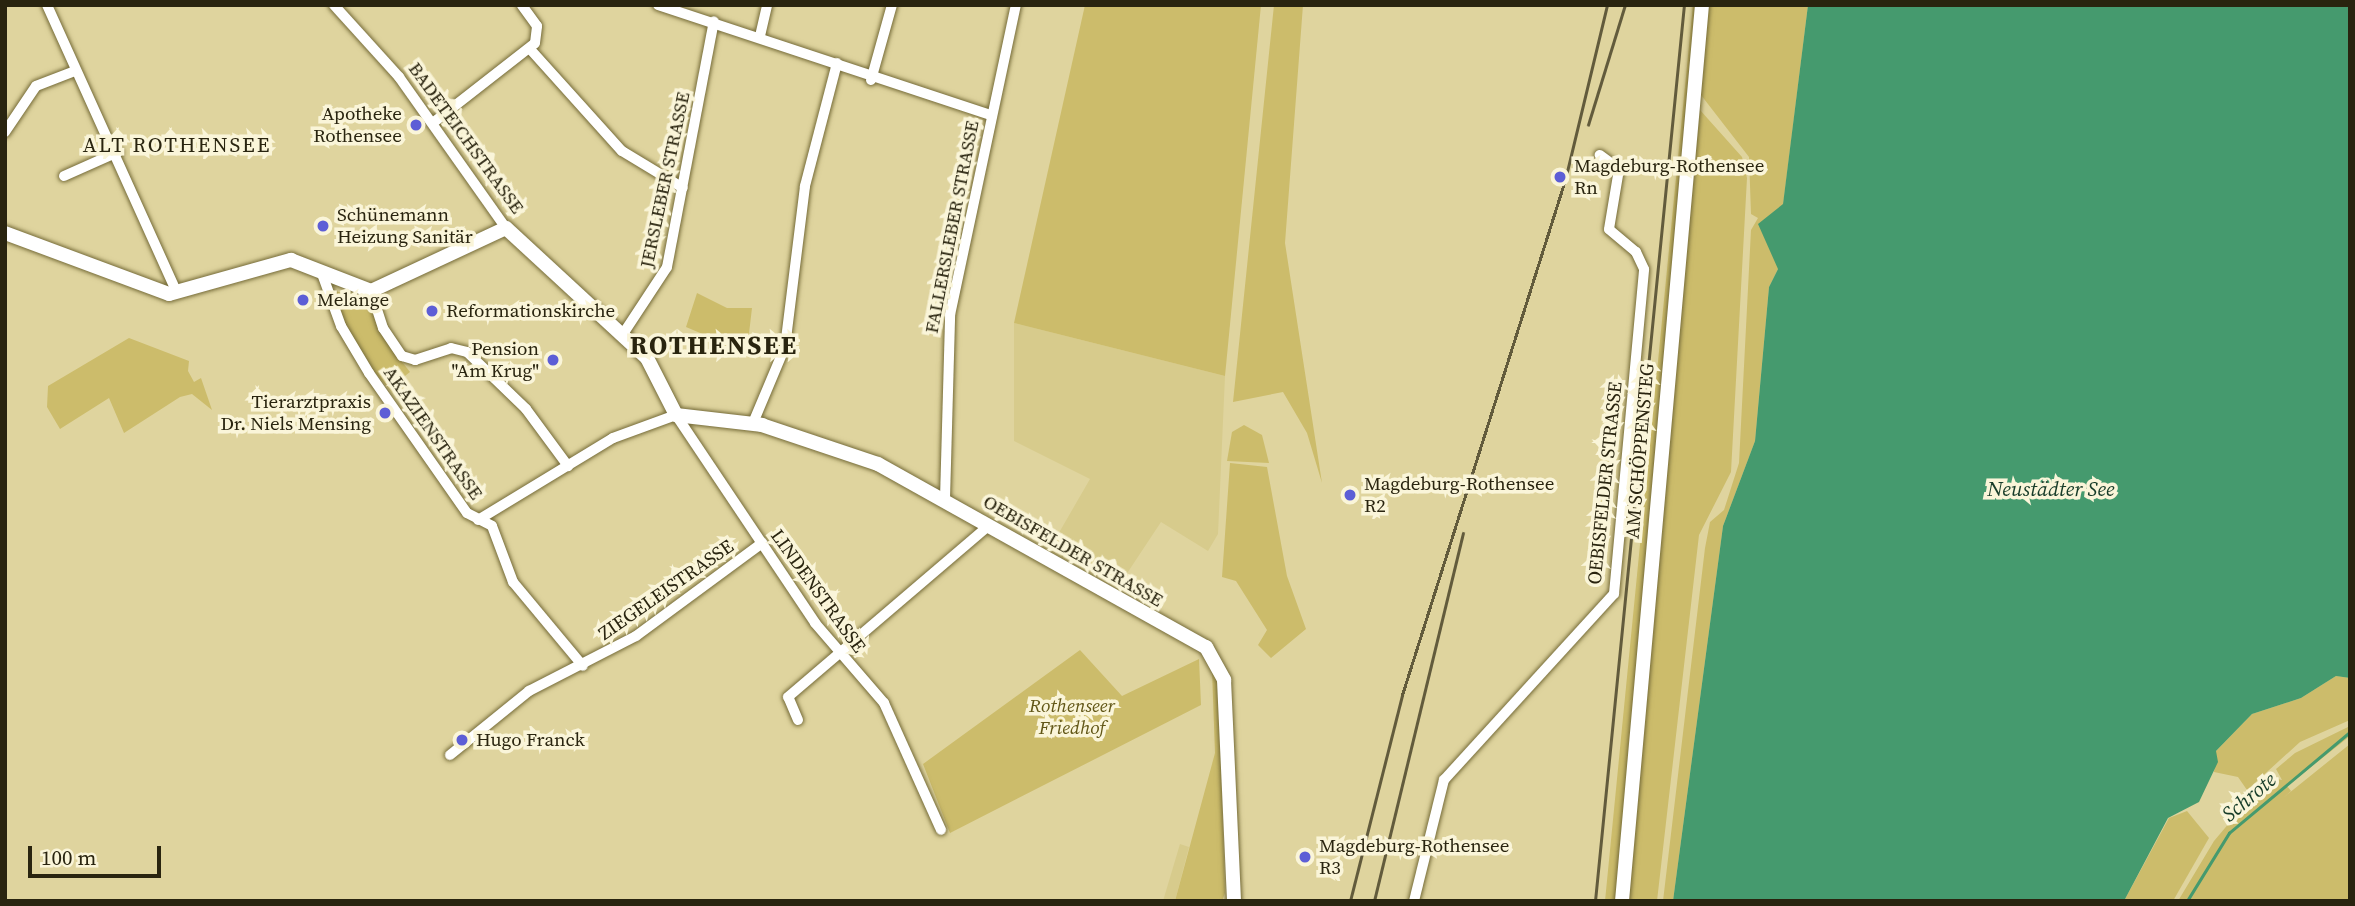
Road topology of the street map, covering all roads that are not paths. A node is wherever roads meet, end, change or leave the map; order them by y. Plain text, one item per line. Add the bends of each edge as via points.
1 (47, 5) edge
2 (334, 5) edge
3 (522, 5) edge
4 (658, 5) edge
5 (767, 5) edge
6 (892, 5) edge
7 (1016, 5) edge
8 (1702, 5) edge
9 (714, 22) junction
10 (760, 36) junction
11 (530, 49) junction
12 (837, 63) junction
13 (75, 71) junction
14 (871, 80) junction
15 (991, 115) junction
16 (434, 122) junction
17 (5, 132) edge
18 (118, 152) junction
19 (1600, 155) dead end
20 (64, 176) dead end
21 (683, 188) junction
22 (506, 228) junction
23 (5, 233) edge
24 (321, 271) junction
25 (371, 291) junction
26 (177, 293) junction
27 (623, 334) junction
28 (676, 415) junction
29 (753, 423) junction
30 (568, 466) junction
31 (945, 499) junction
32 (478, 520) junction
33 (988, 526) junction
34 (761, 543) junction
35 (838, 653) junction
36 (583, 666) junction
37 (798, 720) dead end
38 (450, 755) dead end
39 (941, 830) dead end
40 (1234, 901) edge
41 (1414, 901) edge
42 (1622, 901) edge

1 - 13 street
2 - 16 street, BADETEICHSTRASSE
3 - 11 street via 538,29
4 - 9 street
5 - 10 street
6 - 14 street
7 - 15 street, FALLERSLEBER STRASSE
8 - 42 street, AM SCHÖPPENSTEG
9 - 10 street
9 - 21 street, JERSLEBER STRASSE
10 - 12 street
11 - 16 street
11 - 21 street via 622,151
12 - 14 street
12 - 29 street via 805,186 785,347
13 - 17 street via 36,86
13 - 18 street
14 - 15 street
15 - 31 street, FALLERSLEBER STRASSE via 950,315
16 - 22 street, BADETEICHSTRASSE
18 - 20 street
18 - 26 street
19 - 41 street, OEBISFELDER STRASSE via 1619,169 1609,229 1636,252 1644,270 1614,594 1444,780
21 - 27 street, JERSLEBER STRASSE via 663,277
22 - 25 street
22 - 27 street, BADETEICHSTRASSE
23 - 26 street via 149,290
24 - 25 street
24 - 26 street via 287,260
24 - 32 street, AKAZIENSTRASSE via 348,342 467,513
25 - 30 street via 383,328 402,356 415,360 450,348 465,351 519,401
27 - 28 street, BADETEICHSTRASSE via 656,368
28 - 29 street, OEBISFELDER STRASSE
28 - 30 street via 656,417
28 - 34 street, LINDENSTRASSE
29 - 31 street, OEBISFELDER STRASSE via 871,461
30 - 32 street
31 - 33 street, OEBISFELDER STRASSE
32 - 36 street, AKAZIENSTRASSE via 499,537 513,582
33 - 35 street
33 - 40 street, OEBISFELDER STRASSE via 1206,648 1220,664
34 - 35 street, LINDENSTRASSE
34 - 36 street, ZIEGELEISTRASSE via 636,636
35 - 37 street via 788,697
35 - 39 street, LINDENSTRASSE via 884,703
36 - 38 street, ZIEGELEISTRASSE via 547,679

